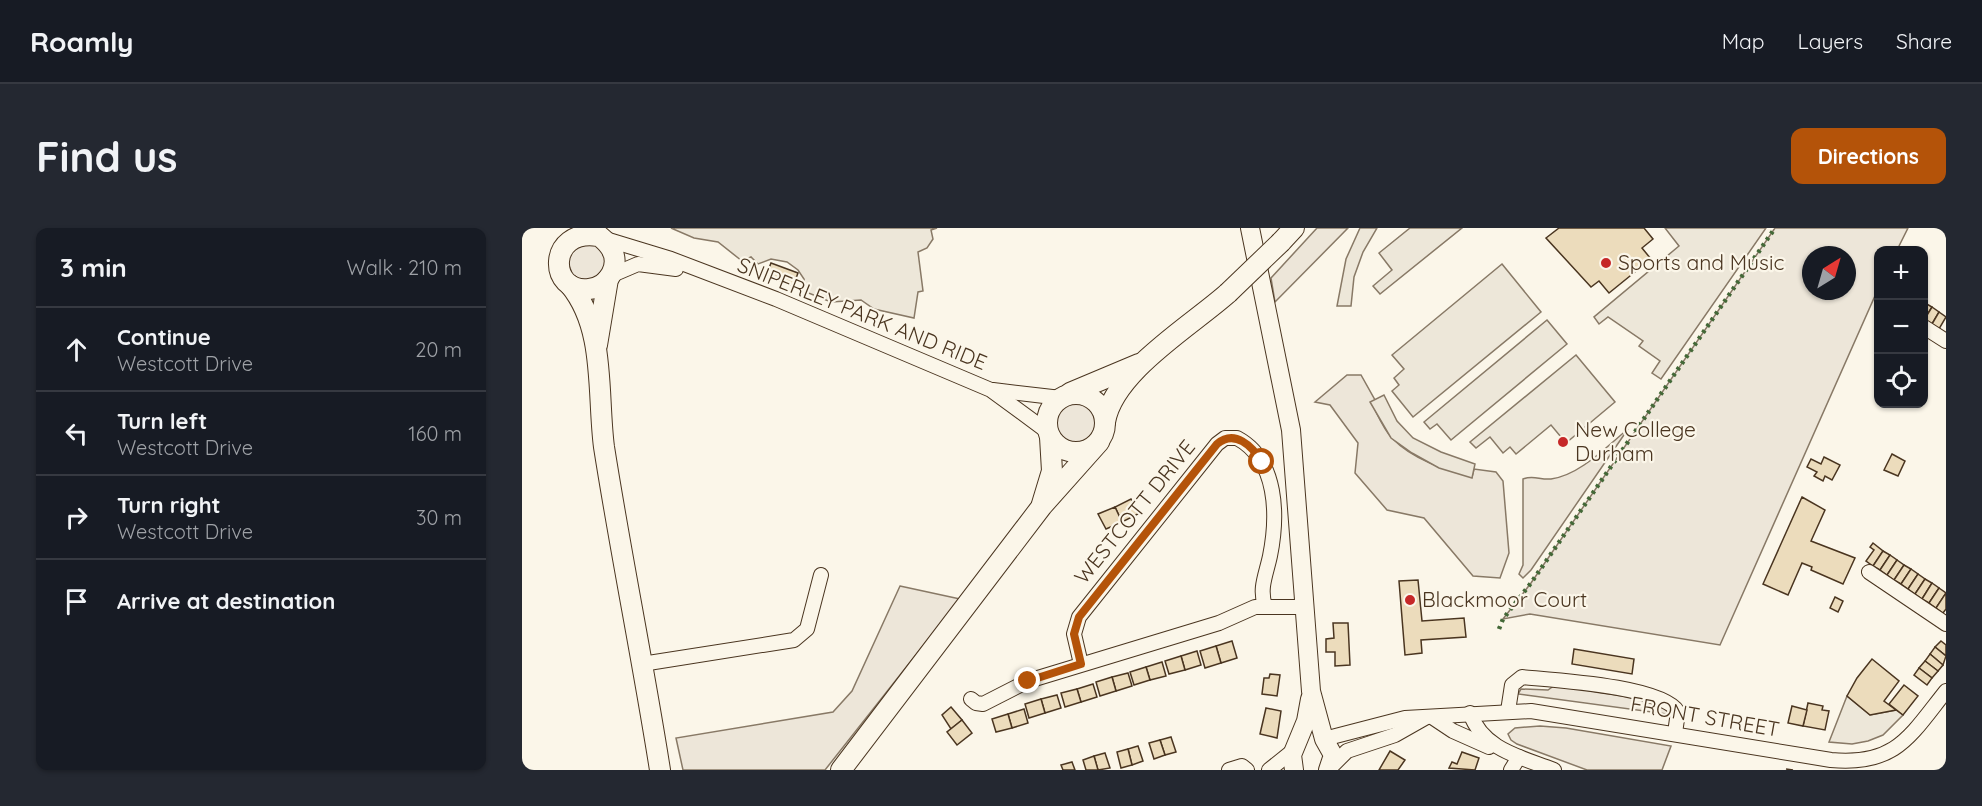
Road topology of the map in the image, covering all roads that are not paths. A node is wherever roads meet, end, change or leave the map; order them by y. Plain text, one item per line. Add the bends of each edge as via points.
1 (559, 228) edge
2 (1250, 228) edge
3 (597, 234) edge
4 (1287, 235) edge
5 (560, 252) junction
6 (716, 277) junction
7 (609, 278) junction
8 (570, 285) junction
9 (1928, 330) edge
10 (1946, 341) edge
11 (596, 351) junction
12 (1142, 363) junction
13 (991, 390) junction
14 (1063, 396) junction
15 (1105, 422) junction
16 (1049, 435) junction
17 (1100, 442) junction
18 (1042, 506) junction
19 (1869, 572) dead end
20 (821, 575) dead end
21 (1265, 606) junction
22 (1304, 607) junction
23 (1946, 624) edge
24 (642, 664) junction
25 (1081, 664) junction
26 (1311, 691) junction
27 (1946, 691) edge
28 (978, 707) dead end
29 (1508, 711) junction
30 (1470, 713) junction
31 (1430, 717) junction
32 (1675, 733) junction
33 (1324, 739) junction
34 (1295, 747) junction
35 (1892, 751) junction
36 (1515, 755) junction
37 (1329, 769) edge
38 (660, 770) edge
39 (841, 770) edge
40 (1229, 770) edge
41 (1247, 770) edge
42 (1269, 770) edge
43 (1294, 770) edge
44 (1511, 770) edge
45 (1554, 770) edge
46 (1877, 770) edge

1 - 5 highway
2 - 22 main road via 1291,430
3 - 5 highway via 570,238
3 - 6 street
3 - 7 highway via 612,248 615,259
4 - 12 highway, bridge via 1228,293
5 - 8 highway via 560,272
6 - 7 street via 648,264 625,268
6 - 13 street, SNIPERLEY PARK AND RIDE
7 - 8 highway via 588,290
7 - 11 highway
8 - 11 highway via 585,310
9 - 10 street
11 - 24 highway via 604,446
12 - 14 highway
12 - 15 highway via 1110,403
13 - 14 street
13 - 16 street
14 - 15 highway via 1089,396 1100,406
14 - 16 highway via 1048,411
15 - 17 highway
16 - 17 highway via 1067,451 1090,449
16 - 18 highway via 1052,471
17 - 18 highway
18 - 39 highway
19 - 23 street
20 - 24 street via 807,629 794,640
21 - 22 street
21 - 25 street
21 - 25 street, WESTCOTT DRIVE via 1261,593 1273,536 1271,487 1257,454 1237,438 1225,438 1079,617 1074,634
22 - 26 main road
24 - 38 highway
25 - 28 street via 1028,681
26 - 33 main road
26 - 34 main road via 1306,721
27 - 35 street, FRONT STREET via 1907,741
29 - 30 street, FRONT STREET
29 - 32 street, FRONT STREET via 1564,714
29 - 32 street via 1512,685 1522,677 1581,682 1666,699 1678,711
30 - 31 street, FRONT STREET
30 - 36 street via 1484,738
31 - 33 street, FRONT STREET via 1399,719
31 - 36 street via 1466,737
31 - 37 street, FRONT STREET via 1395,735 1347,751
32 - 35 street, FRONT STREET via 1852,762
33 - 34 main road via 1306,739
33 - 37 main road via 1333,755
34 - 42 street
34 - 43 main road
35 - 46 street
36 - 44 street
36 - 45 street
40 - 41 street via 1245,766

